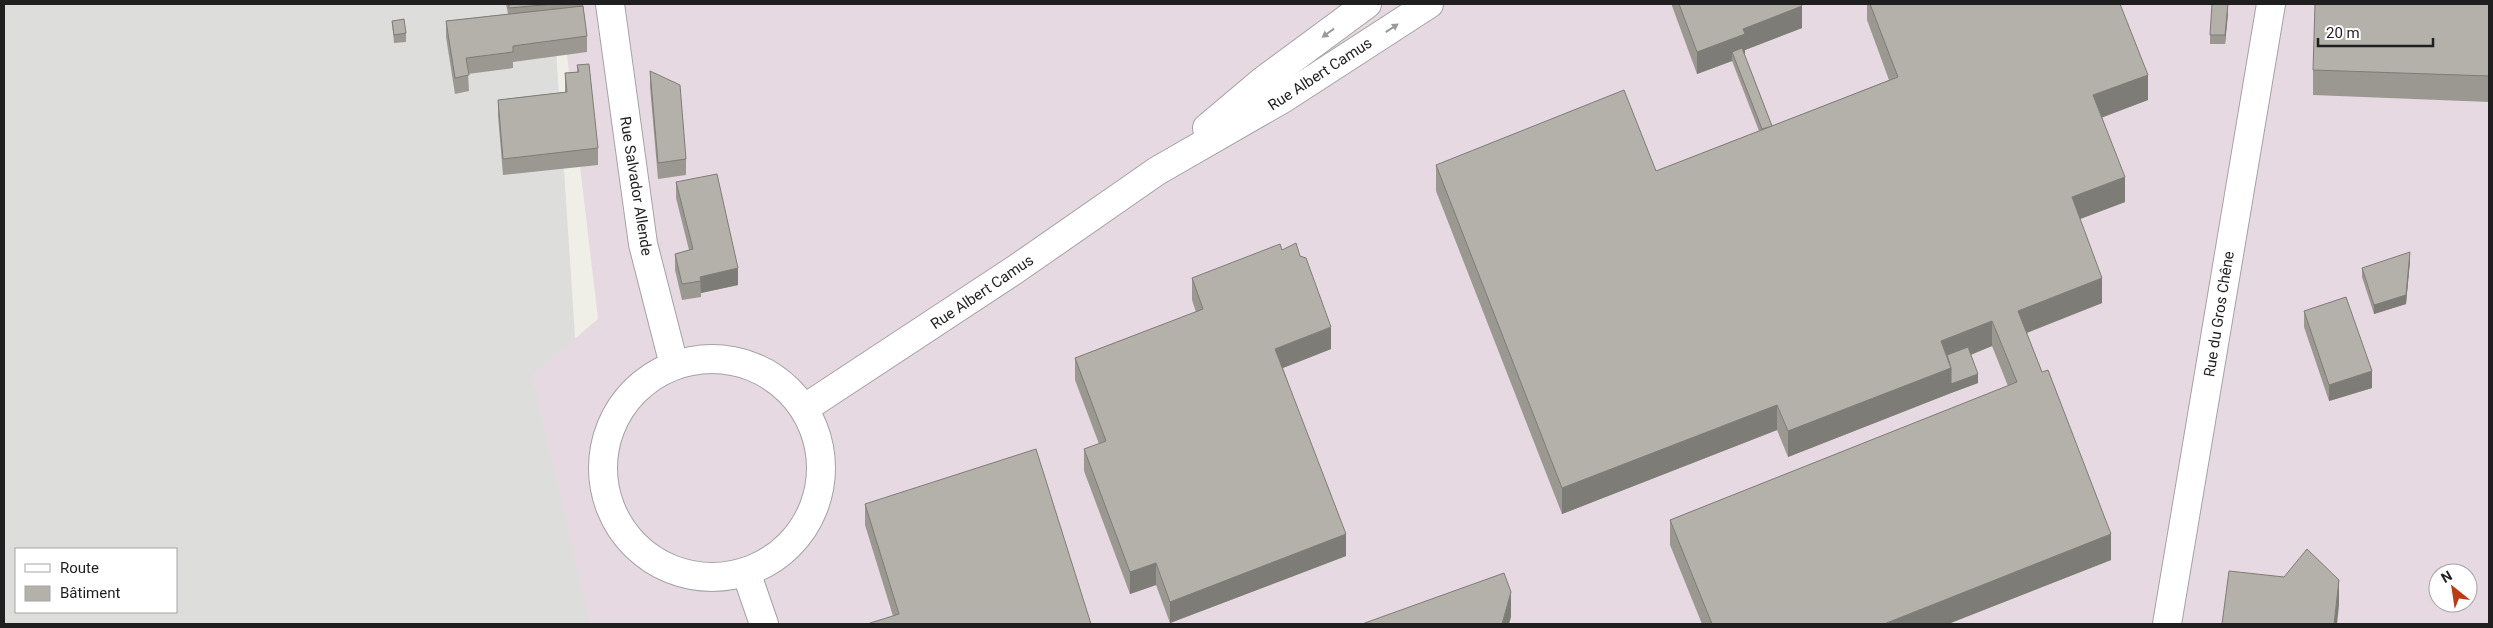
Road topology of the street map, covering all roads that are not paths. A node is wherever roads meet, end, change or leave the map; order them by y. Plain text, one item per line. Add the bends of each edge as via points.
1 (610, 4) edge
2 (1367, 4) edge
3 (1429, 4) edge
4 (2271, 4) edge
5 (1157, 171) junction
6 (674, 365) junction
7 (805, 408) junction
8 (746, 572) junction
9 (764, 624) edge
10 (2168, 624) edge

1 - 6 street, Rue Salvador Allende via 643,244
2 -> 5 street, Rue Albert Camus via 1264,80
5 -> 3 street, Rue Albert Camus via 1284,98
4 - 10 street, Rue du Gros Chêne
5 - 7 street, Rue Albert Camus via 1016,270
6 - 7 street via 710,358 747,363 780,381
6 - 8 street via 641,384 617,412 604,448 604,486 616,521 640,550 672,570 709,577
7 - 8 street via 818,438 822,472 816,504 800,534 776,557
8 - 9 street

